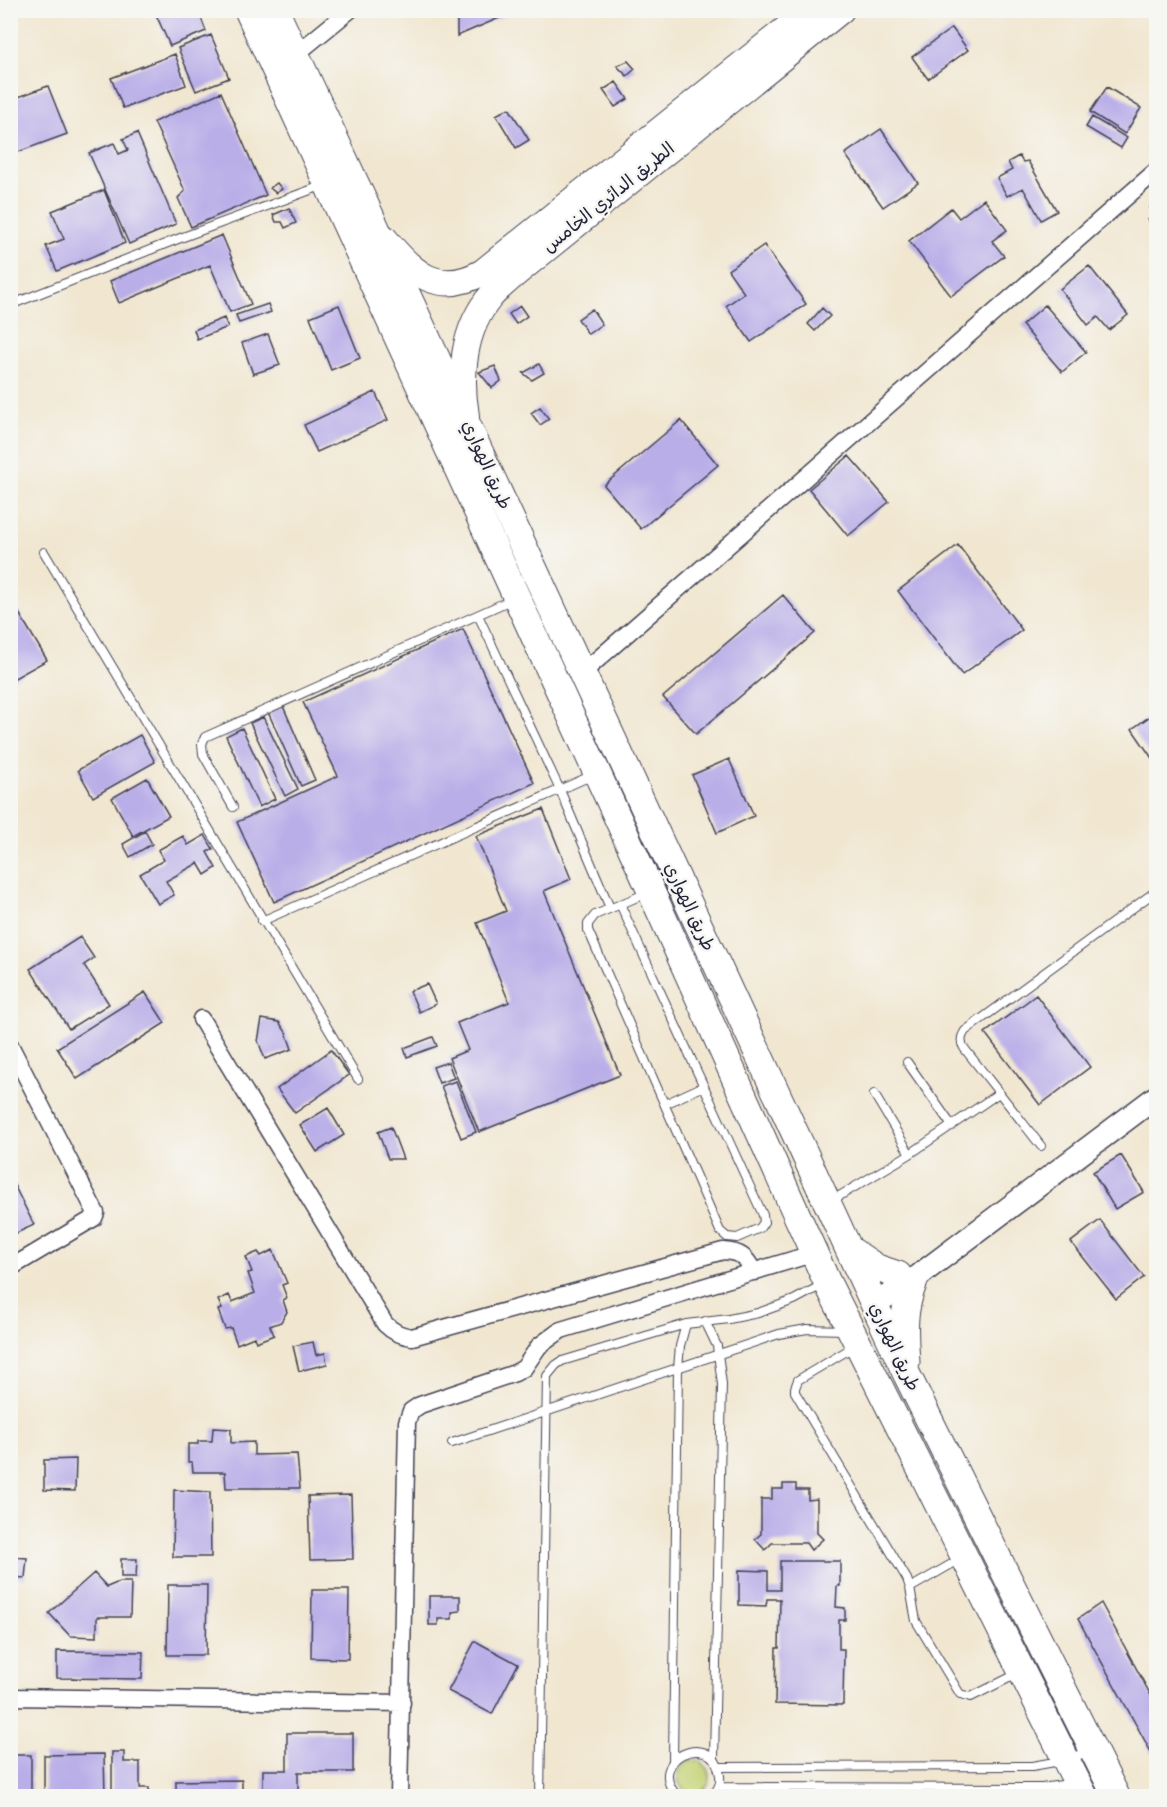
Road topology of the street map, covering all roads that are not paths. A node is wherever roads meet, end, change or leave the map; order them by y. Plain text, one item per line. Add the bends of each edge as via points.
1 (248, 10) edge
2 (275, 10) edge
3 (350, 10) edge
4 (810, 10) edge
5 (841, 10) edge
6 (295, 55) junction
7 (1156, 171) edge
8 (328, 184) junction
9 (376, 228) junction
10 (10, 305) edge
11 (472, 433) junction
12 (44, 552) dead end
13 (516, 597) junction
14 (478, 615) junction
15 (581, 674) junction
16 (596, 773) junction
17 (560, 789) junction
18 (641, 804) junction
19 (233, 807) dead end
20 (616, 815) junction
21 (651, 891) junction
22 (1156, 891) edge
23 (620, 904) junction
24 (610, 908) junction
25 (262, 921) junction
26 (201, 1019) dead end
27 (10, 1045) edge
28 (907, 1062) dead end
29 (358, 1080) dead end
30 (704, 1086) junction
31 (999, 1093) junction
32 (874, 1094) dead end
33 (1156, 1097) edge
34 (665, 1104) junction
35 (952, 1126) junction
36 (1041, 1146) dead end
37 (910, 1154) junction
38 (828, 1203) junction
39 (850, 1250) junction
40 (815, 1253) junction
41 (10, 1268) edge
42 (754, 1272) junction
43 (912, 1275) junction
44 (827, 1282) junction
45 (869, 1295) junction
46 (705, 1321) junction
47 (686, 1324) junction
48 (854, 1338) junction
49 (720, 1354) junction
50 (678, 1368) junction
51 (907, 1375) junction
52 (545, 1413) junction
53 (452, 1443) dead end
54 (964, 1557) junction
55 (910, 1588) junction
56 (1021, 1671) junction
57 (10, 1697) edge
58 (402, 1703) junction
59 (673, 1762) junction
60 (716, 1763) junction
61 (1090, 1781) edge
62 (715, 1793) edge
63 (673, 1794) edge
64 (399, 1797) edge
65 (540, 1797) edge

1 - 8 highway, طريق الهواري
2 - 6 highway, طريق الهواري
3 - 6 street
4 - 9 main road, الطريق الدائري الخامس via 471,279 451,283 424,277 409,266
5 - 11 main road, الطريق الدائري الخامس via 490,298 472,329 463,363 463,399
6 - 9 highway, طريق الهواري
7 - 15 street
8 - 10 lane
8 - 13 highway, طريق الهواري
9 - 11 highway, طريق الهواري
11 - 15 highway, طريق الهواري
12 - 25 lane
13 - 14 lane
13 - 16 highway, طريق الهواري
14 - 17 lane
14 - 19 lane via 205,737 203,754
15 - 18 highway, طريق الهواري
16 - 17 lane
16 - 20 highway, طريق الهواري
17 - 24 lane
17 - 25 lane
18 - 20 highway
18 - 38 highway, طريق الهواري
20 - 21 highway, طريق الهواري
21 - 23 lane
21 - 40 highway, طريق الهواري
22 - 31 lane via 965,1031 961,1040 964,1048
23 - 24 lane
23 - 30 lane
24 - 34 lane via 591,919 588,930
25 - 29 lane
26 - 42 street via 385,1323 400,1336 412,1337 723,1251 746,1257
27 - 41 street via 96,1213 94,1218
28 - 35 lane
30 - 34 lane
30 - 34 lane via 763,1215 760,1228 732,1239 720,1231
31 - 35 lane
31 - 36 lane
32 - 37 lane
33 - 43 main road
35 - 37 lane
37 - 38 lane
38 - 39 highway, طريق الهواري
39 - 43 highway via 877,1268
39 - 45 highway, طريق الهواري
40 - 42 street
40 - 44 highway, طريق الهواري
42 - 58 street via 561,1330 539,1346 515,1374 411,1411 407,1422
43 - 45 main road
43 - 51 highway via 904,1316
44 - 46 lane via 767,1310
44 - 48 highway, طريق الهواري
45 - 51 highway, طريق الهواري
46 - 47 lane
46 - 49 lane
47 - 50 lane
47 - 52 lane via 556,1365 547,1376
48 - 49 lane via 822,1329 793,1331
48 - 54 highway, طريق الهواري
48 - 55 lane via 798,1380 795,1392
49 - 50 lane
49 - 60 lane
50 - 52 lane
50 - 59 lane
51 - 61 highway, طريق الهواري via 1093,1750
52 - 53 lane
52 - 65 lane
54 - 55 lane
54 - 56 highway, طريق الهواري
55 - 56 lane via 916,1621 960,1694 971,1697
56 - 61 highway, طريق الهواري
57 - 58 street
58 - 64 street
59 - 60 lane via 679,1755 697,1751
59 - 63 lane via 668,1780
60 - 61 lane via 1032,1766
60 - 62 lane via 721,1777
61 - 62 lane via 1042,1788

